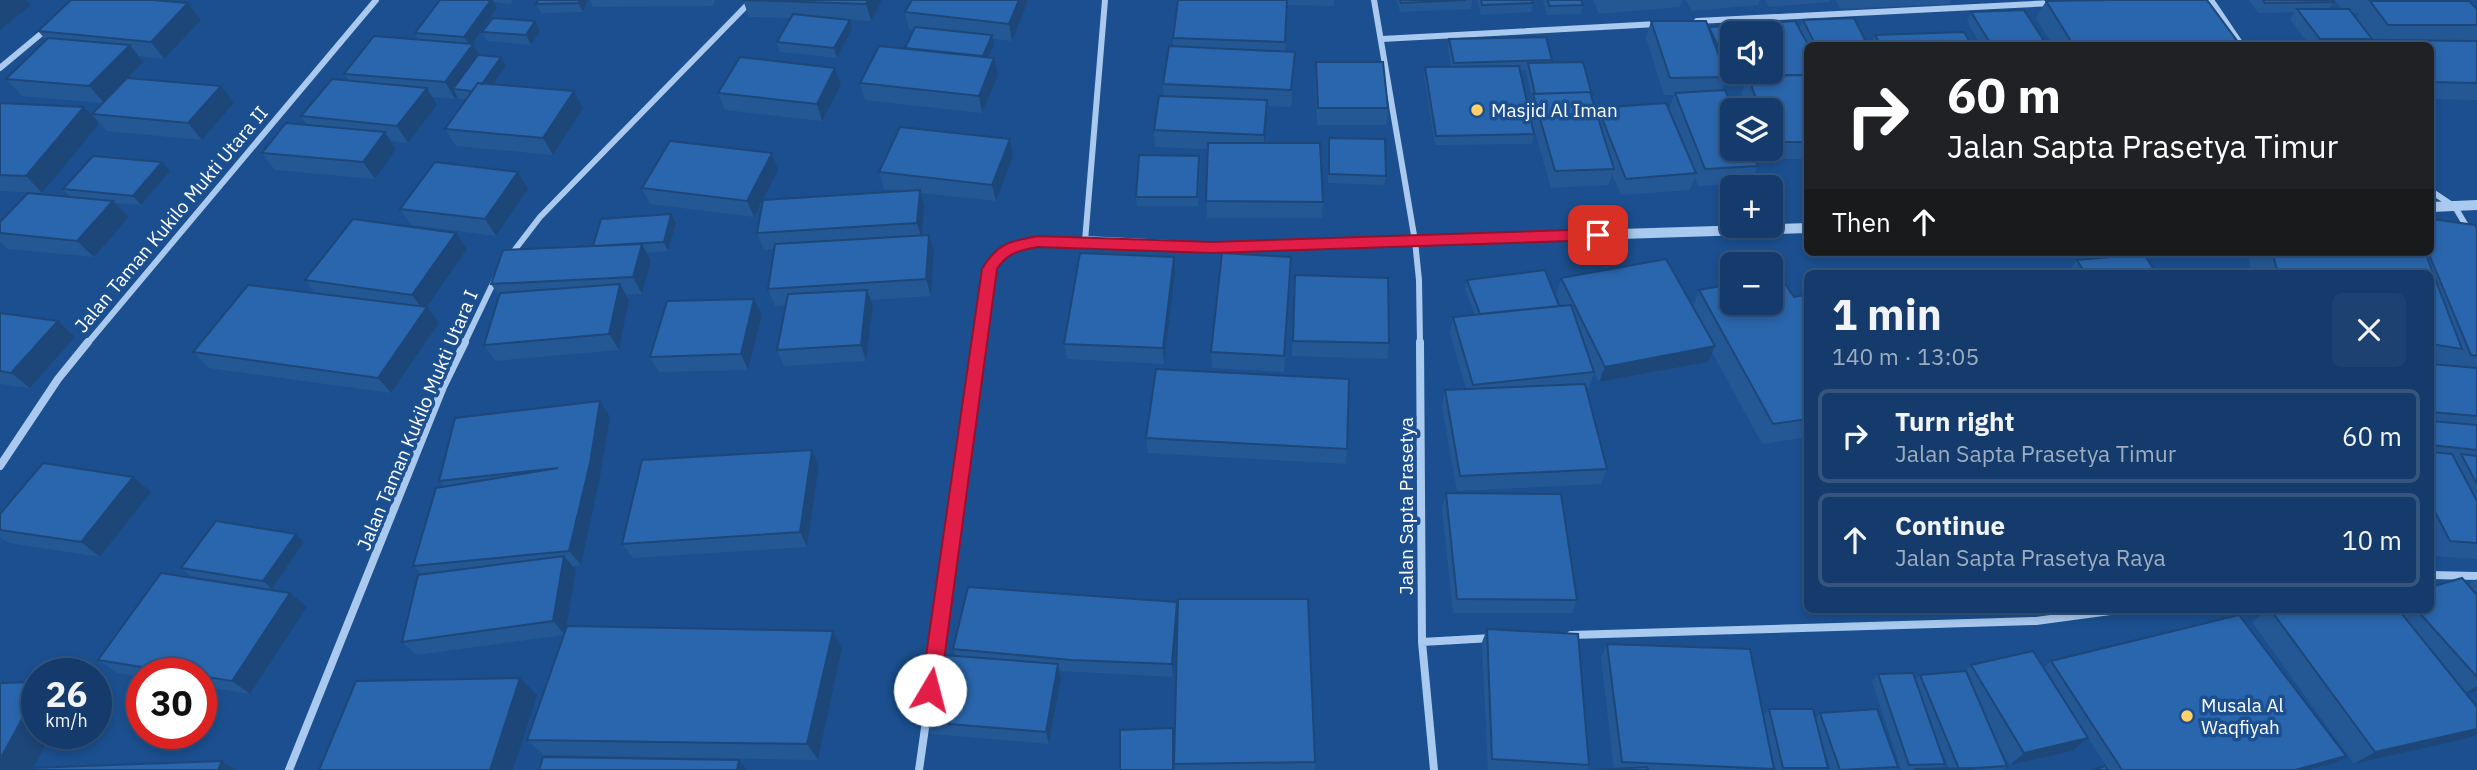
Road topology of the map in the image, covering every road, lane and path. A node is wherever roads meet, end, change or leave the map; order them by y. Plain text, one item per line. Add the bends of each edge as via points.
1 (376, 0) edge
2 (752, 0) edge
3 (1105, 0) edge
4 (1374, 0) edge
5 (1973, 0) edge
6 (2211, 0) edge
7 (2054, 3) edge
8 (1977, 7) junction
9 (1685, 22) edge
10 (1671, 23) edge
11 (50, 26) edge
12 (1382, 39) junction
13 (2239, 42) edge
14 (0, 68) edge
15 (2434, 193) edge
16 (2477, 205) edge
17 (2455, 206) junction
18 (2434, 207) edge
19 (1804, 228) edge
20 (1085, 241) junction
21 (1415, 241) junction
22 (2477, 243) edge
23 (506, 261) edge
24 (498, 272) edge
25 (0, 466) edge
26 (2434, 575) edge
27 (2477, 576) edge
28 (2096, 613) edge
29 (1564, 635) edge
30 (1500, 638) edge
31 (1422, 642) junction
32 (289, 770) edge
33 (919, 770) edge
34 (1434, 770) edge

1 - 25 street, Jalan Taman Kukilo Mukti Utara II via 58,379
2 - 23 street via 540,217
3 - 20 street
4 - 12 street, Jalan Sapta Prasetya
5 - 8 street
6 - 13 street
7 - 8 street
8 - 9 street
10 - 12 street
11 - 14 street
12 - 21 street, Jalan Sapta Prasetya
15 - 17 street
16 - 17 street
17 - 18 street
17 - 22 street
19 - 21 street
20 - 21 street via 1212,247
20 - 33 street via 1017,245 999,254 990,269
21 - 31 street, Jalan Sapta Prasetya via 1422,386
24 - 32 street, Jalan Taman Kukilo Mukti Utara I via 443,387
26 - 27 street
28 - 29 street via 2036,621
30 - 31 street
31 - 34 street, Jalan Sapta Prasetya

